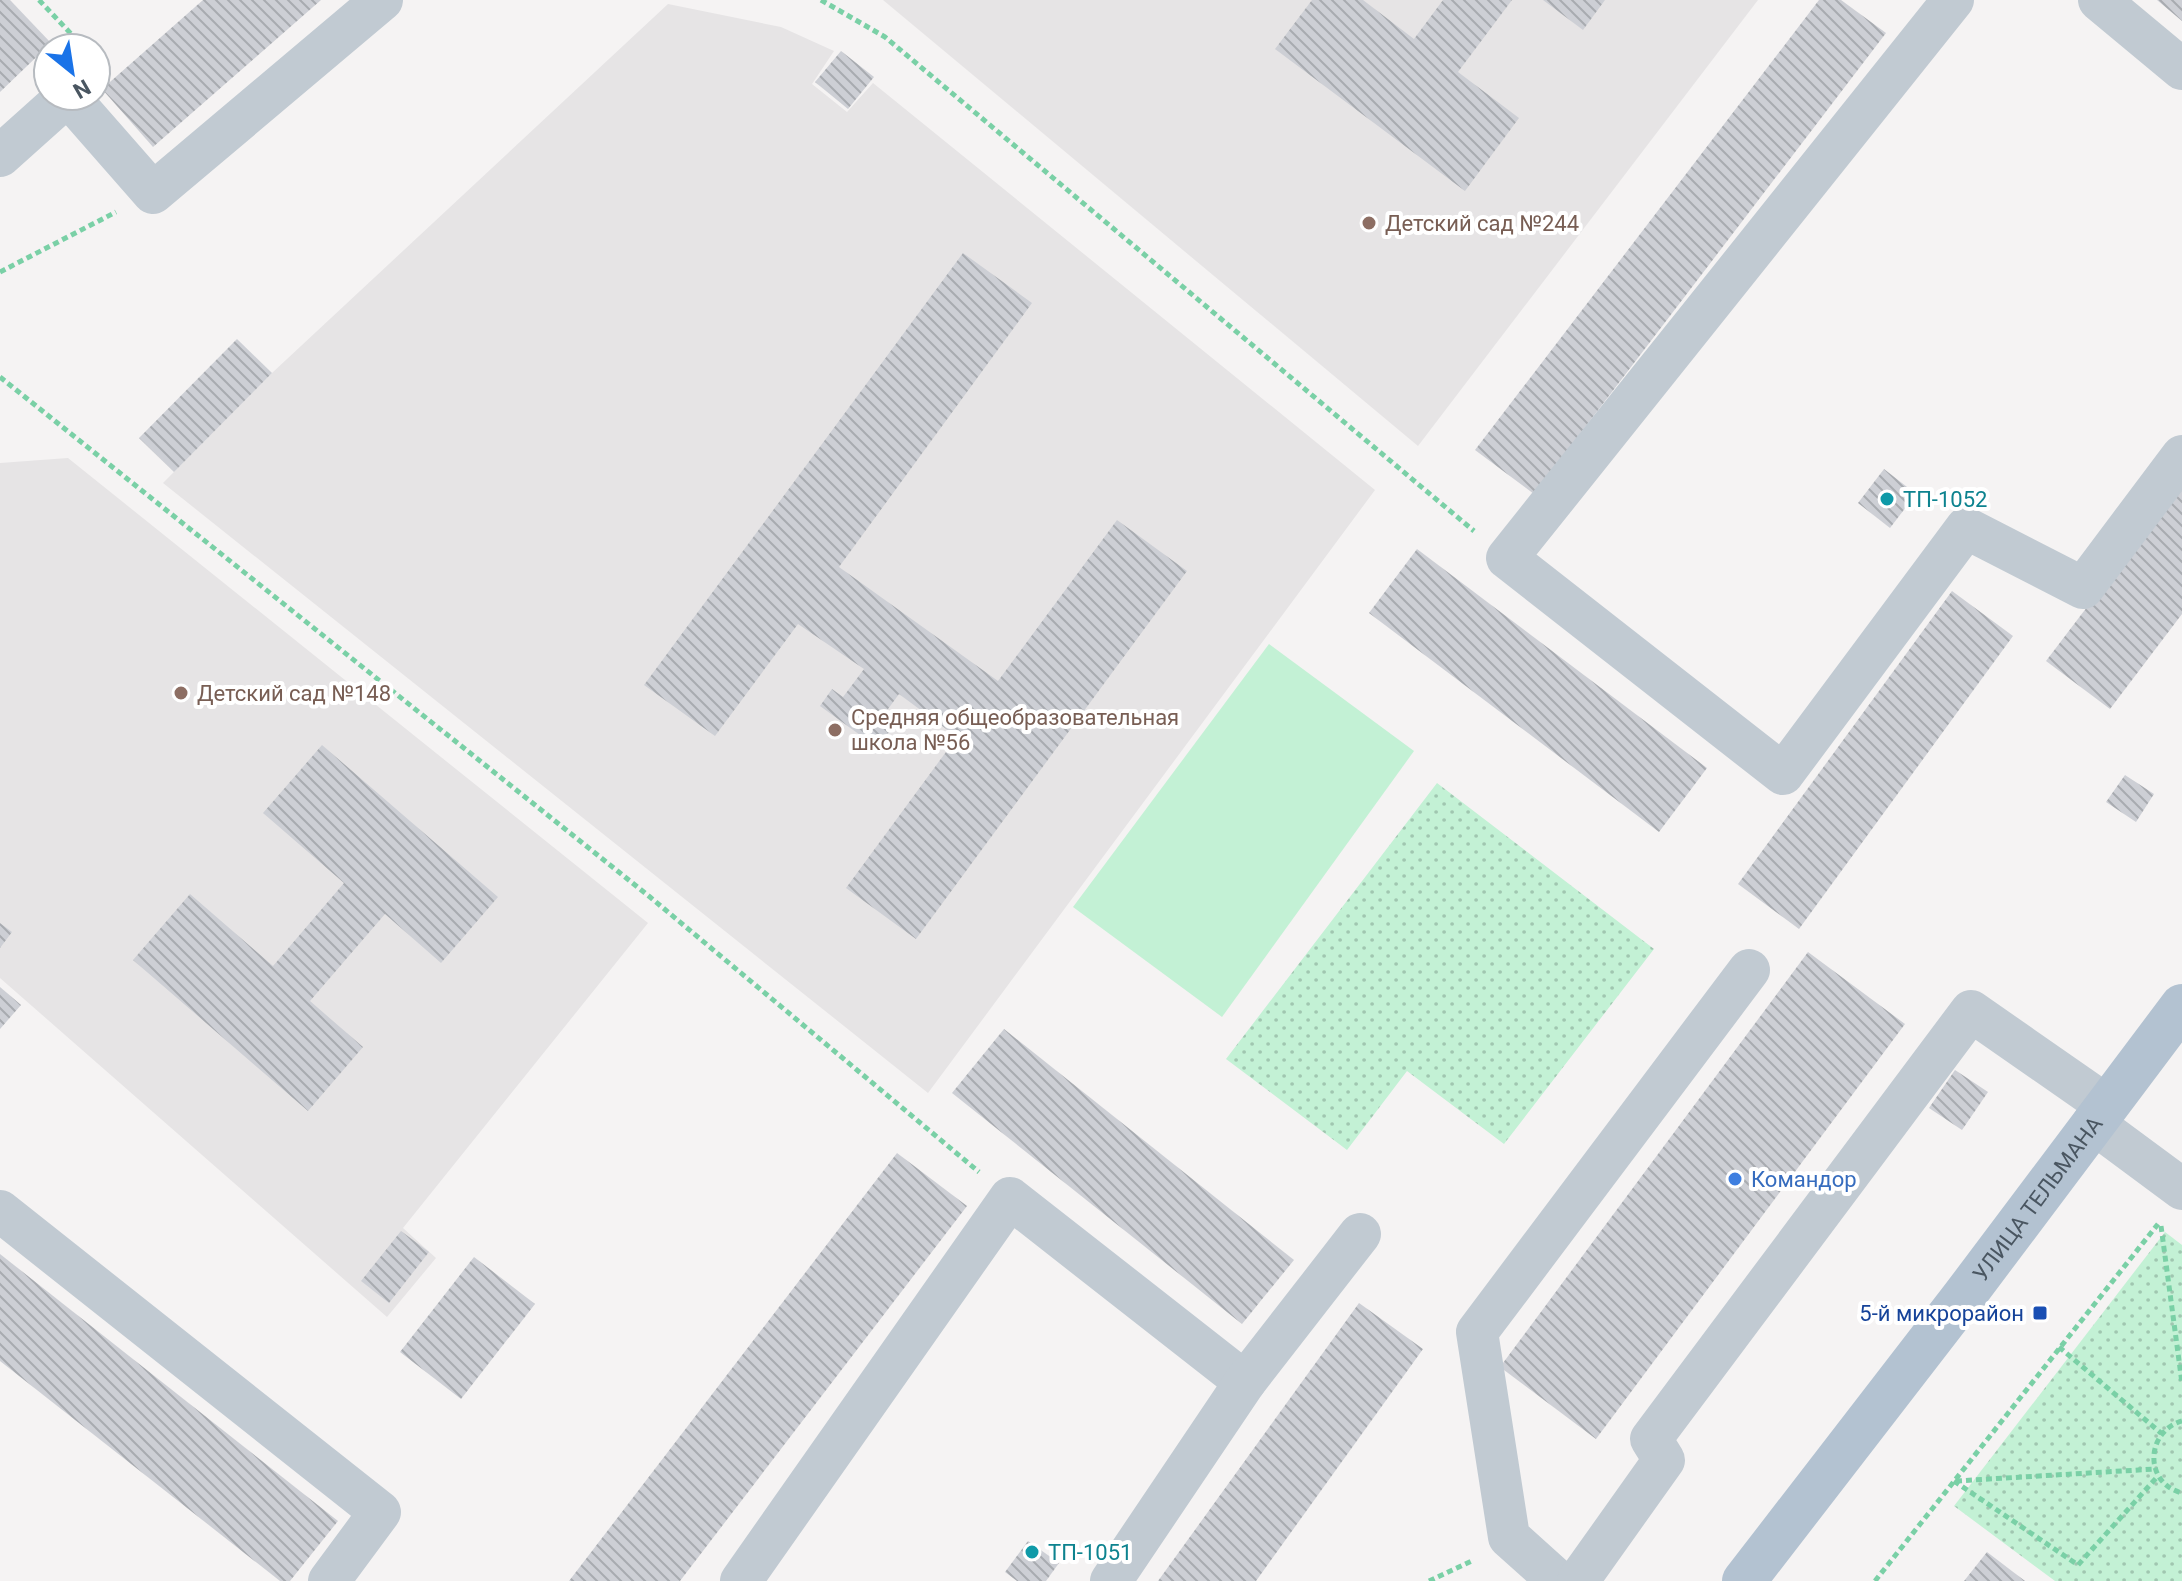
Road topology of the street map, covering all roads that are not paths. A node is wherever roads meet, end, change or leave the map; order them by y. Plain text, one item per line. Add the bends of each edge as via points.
1 (382, 0) edge
2 (1953, 0) edge
3 (2099, 0) edge
4 (2182, 69) edge
5 (50, 112) edge
6 (82, 112) edge
7 (0, 156) edge
8 (2182, 456) edge
9 (1749, 970) dead end
10 (2182, 1006) edge
11 (2099, 1114) junction
12 (2182, 1189) edge
13 (0, 1211) edge
14 (1360, 1234) dead end
15 (1245, 1382) junction
16 (329, 1581) edge
17 (741, 1581) edge
18 (1111, 1581) edge
19 (1558, 1581) edge
20 (1578, 1581) edge
21 (1744, 1581) edge

1 - 6 lane via 153,193
2 - 8 lane via 1507,558 1783,774 1966,528 2083,588
3 - 4 lane
5 - 7 lane
9 - 19 lane via 1477,1332 1509,1537
10 - 11 main road, УЛИЦА ТЕЛЬМАНА
11 - 12 lane
11 - 20 lane via 1971,1011 1651,1439 1664,1460
11 - 21 main road, УЛИЦА ТЕЛЬМАНА
13 - 16 lane via 380,1512
14 - 15 lane
15 - 17 lane via 1010,1198
15 - 18 lane

